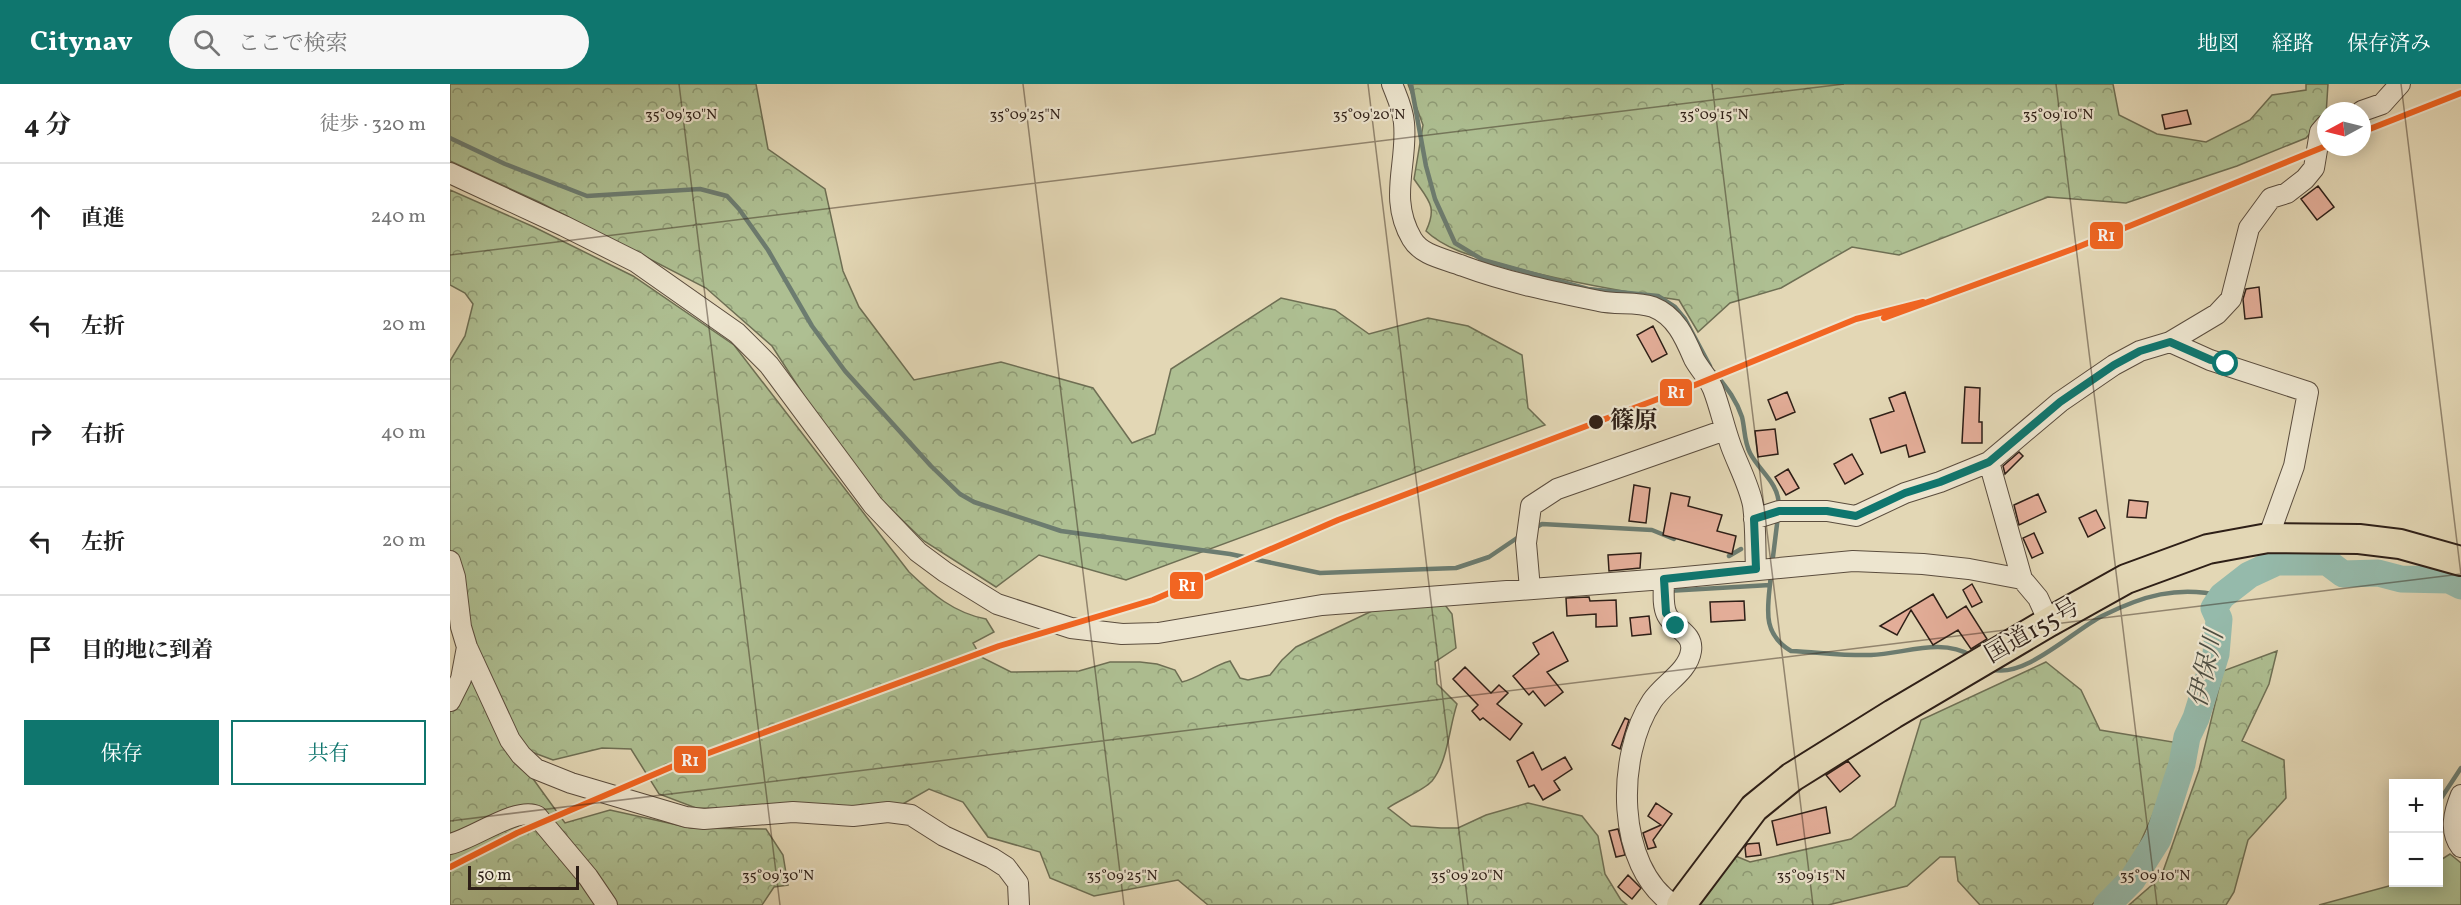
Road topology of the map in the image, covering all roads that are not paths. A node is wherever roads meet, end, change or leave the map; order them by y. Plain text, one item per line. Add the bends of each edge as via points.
1 (1392, 84) edge
2 (2400, 84) edge
3 (2371, 108) edge
4 (2317, 150) edge
5 (450, 173) edge
6 (2170, 342) junction
7 (1725, 430) junction
8 (1989, 462) junction
9 (1754, 519) junction
10 (2268, 538) junction
11 (450, 561) edge
12 (2461, 561) edge
13 (1756, 569) junction
14 (1664, 579) junction
15 (2022, 579) junction
16 (1530, 589) junction
17 (2049, 622) junction
18 (467, 647) junction
19 (450, 701) edge
20 (2461, 795) edge
21 (450, 844) edge
22 (2461, 847) edge
23 (607, 905) edge
24 (1019, 905) edge
25 (1674, 905) edge
26 (1681, 905) edge

1 - 7 street via 1404,124 1399,181 1402,214 1412,240 1425,253 1473,270 1602,302 1651,306 1664,312 1686,339 1706,374
2 - 3 street via 2382,104
4 - 6 street via 2314,168 2305,179 2287,193 2271,198 2249,228 2231,299 2217,314
5 - 16 street via 636,262 737,333 769,365 894,529 945,572 997,604 1071,628 1122,634 1158,633 1322,605
6 - 8 street via 2140,351 2114,365 2060,402
6 - 10 street via 2308,392 2294,466
7 - 9 street via 1753,504
7 - 16 street via 1557,489 1531,506 1526,543
8 - 9 street via 1856,516 1827,511 1779,511
8 - 15 street
9 - 13 street
10 - 12 highway, 国道155号 via 2359,539 2400,544
10 - 17 highway, 国道155号 via 2208,549 2162,565 2126,579
11 - 18 street
13 - 14 street
13 - 15 street via 1853,561 1969,569
14 - 16 street
14 - 25 street via 1666,613 1688,636 1691,652 1646,712 1629,766 1626,808 1642,871 1658,893
15 - 17 street via 2038,598
17 - 26 highway, 国道155号 via 1791,777 1754,808
18 - 19 street via 461,679
18 - 24 street via 510,740 536,769 666,813 695,818 793,812 911,815 1006,867 1018,883
20 - 22 street via 2453,819
21 - 23 street via 530,813 537,816

